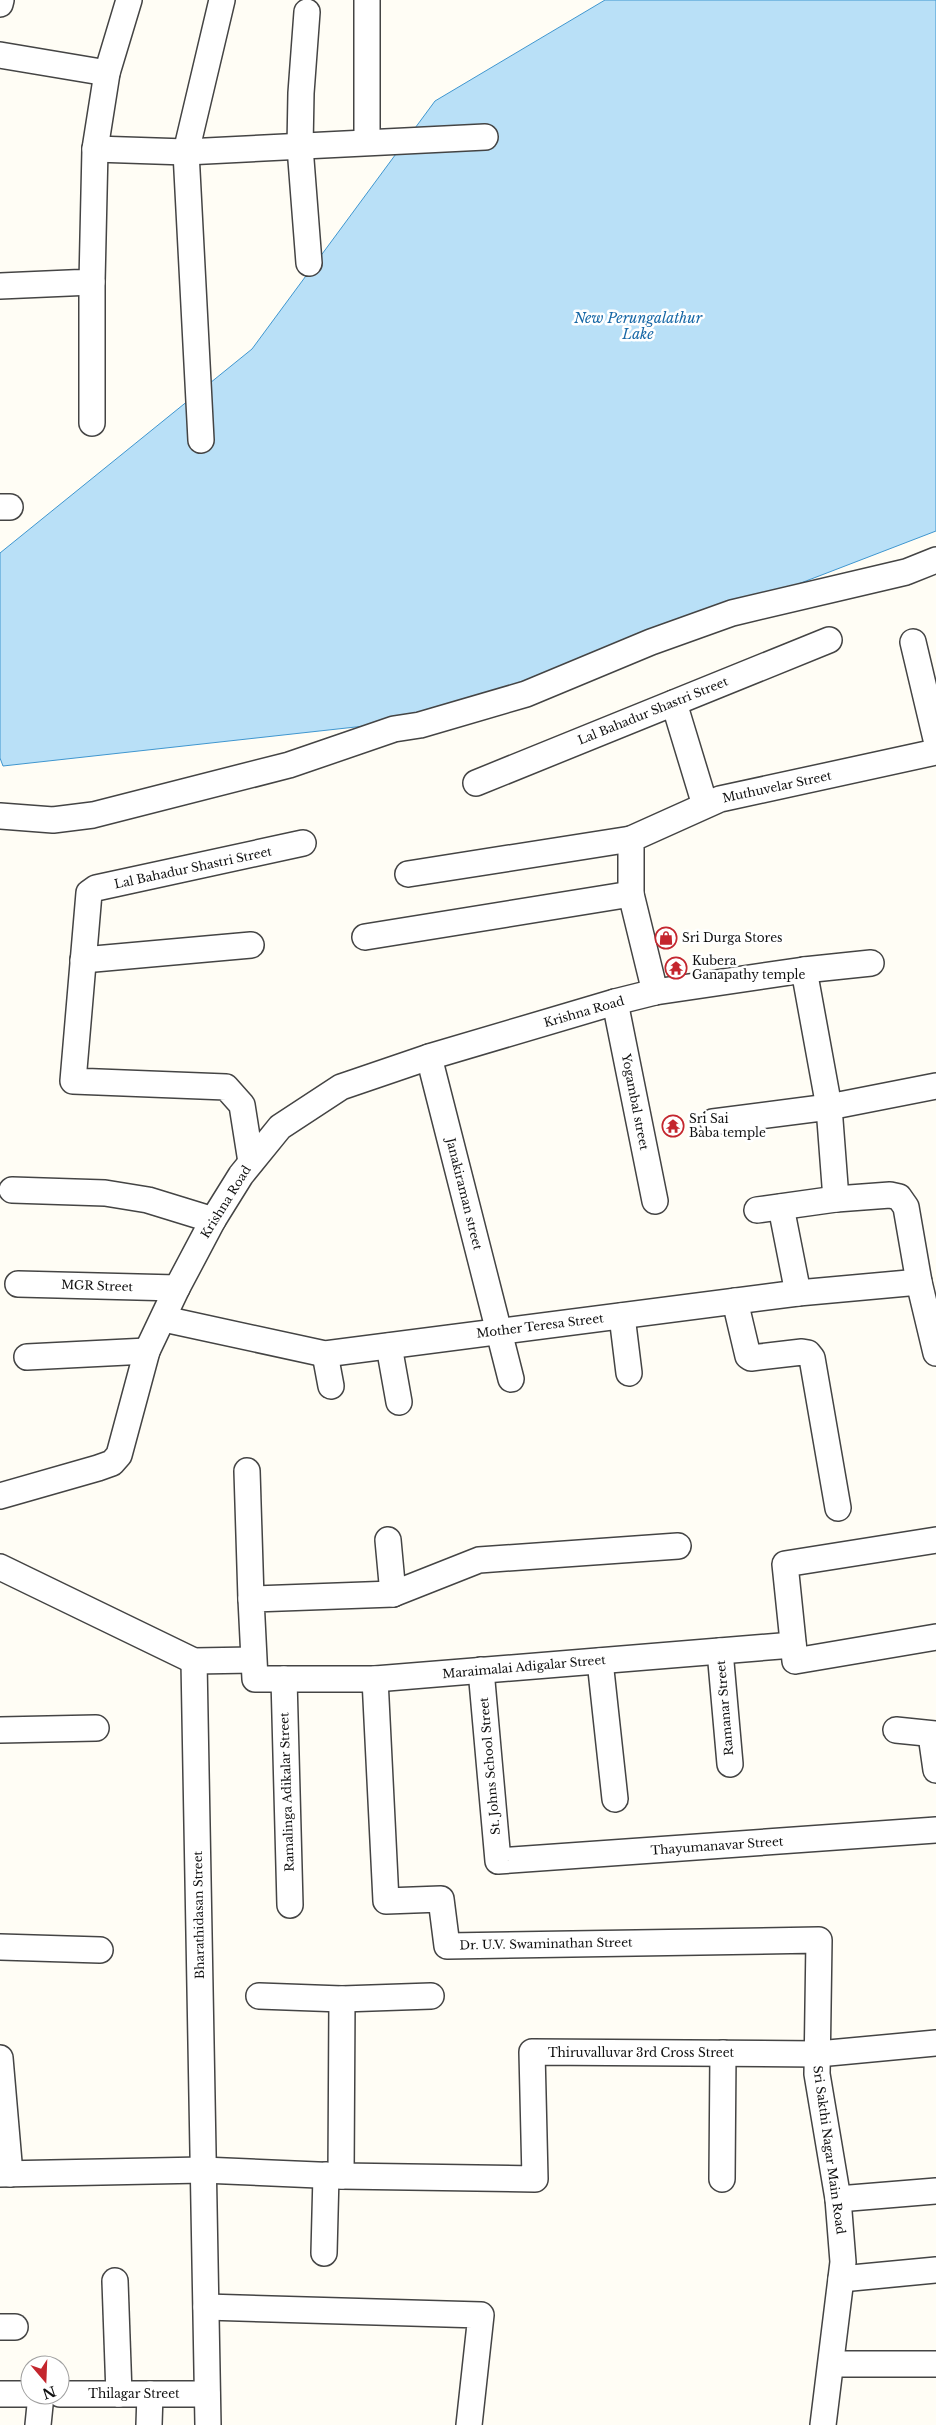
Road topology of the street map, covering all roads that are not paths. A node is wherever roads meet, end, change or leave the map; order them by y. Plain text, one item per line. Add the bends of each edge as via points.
1 (1, 0) edge
2 (129, 0) edge
3 (222, 0) edge
4 (368, 0) edge
5 (0, 4) edge
6 (307, 12) dead end
7 (0, 55) edge
8 (108, 73) junction
9 (485, 137) dead end
10 (366, 142) junction
11 (300, 147) junction
12 (95, 149) junction
13 (186, 152) junction
14 (309, 263) dead end
15 (92, 282) junction
16 (0, 286) edge
17 (92, 423) dead end
18 (201, 440) dead end
19 (936, 560) edge
20 (829, 640) dead end
21 (913, 642) dead end
22 (674, 702) junction
23 (936, 738) edge
24 (936, 752) edge
25 (476, 782) dead end
26 (704, 805) junction
27 (0, 816) edge
28 (631, 839) junction
29 (304, 843) dead end
30 (408, 874) dead end
31 (631, 894) junction
32 (365, 937) dead end
33 (251, 946) dead end
34 (83, 960) junction
35 (871, 963) dead end
36 (804, 970) junction
37 (655, 992) junction
38 (615, 1002) junction
39 (429, 1056) junction
40 (936, 1086) edge
41 (829, 1107) junction
42 (713, 1122) dead end
43 (251, 1162) junction
44 (12, 1190) dead end
45 (836, 1199) junction
46 (655, 1201) dead end
47 (213, 1220) junction
48 (919, 1282) junction
49 (18, 1284) dead end
50 (177, 1288) junction
51 (798, 1293) junction
52 (736, 1301) junction
53 (622, 1316) junction
54 (164, 1319) junction
55 (500, 1332) junction
56 (389, 1346) junction
57 (147, 1351) junction
58 (936, 1353) edge
59 (325, 1354) junction
60 (27, 1357) dead end
61 (629, 1373) dead end
62 (511, 1379) dead end
63 (331, 1386) dead end
64 (399, 1402) dead end
65 (247, 1472) dead end
66 (0, 1496) edge
67 (838, 1508) dead end
68 (388, 1540) dead end
69 (936, 1540) edge
70 (678, 1546) dead end
71 (0, 1567) edge
72 (393, 1594) junction
73 (250, 1599) junction
74 (936, 1636) edge
75 (793, 1645) junction
76 (720, 1651) junction
77 (194, 1660) junction
78 (600, 1661) junction
79 (254, 1670) junction
80 (481, 1670) junction
81 (284, 1679) junction
82 (375, 1679) junction
83 (96, 1728) dead end
84 (0, 1730) edge
85 (896, 1730) dead end
86 (933, 1735) edge
87 (730, 1764) dead end
88 (936, 1770) edge
89 (615, 1799) dead end
90 (936, 1830) edge
91 (498, 1862) joint
92 (290, 1905) dead end
93 (819, 1940) joint
94 (0, 1947) edge
95 (100, 1950) dead end
96 (259, 1996) dead end
97 (431, 1996) dead end
98 (342, 1999) junction
99 (936, 2043) edge
100 (723, 2053) junction
101 (818, 2054) junction
102 (0, 2058) edge
103 (203, 2170) junction
104 (5, 2174) edge
105 (333, 2175) junction
106 (722, 2179) dead end
107 (936, 2191) edge
108 (838, 2199) junction
109 (324, 2253) dead end
110 (936, 2270) edge
111 (842, 2279) junction
112 (115, 2281) dead end
113 (206, 2307) junction
114 (832, 2364) junction
115 (936, 2364) edge
116 (0, 2394) edge
117 (20, 2394) edge
118 (70, 2394) edge
119 (119, 2394) junction
120 (150, 2394) junction
121 (207, 2394) junction
122 (39, 2405) edge
123 (38, 2425) edge
124 (149, 2425) edge
125 (208, 2425) edge
126 (470, 2425) edge
127 (823, 2425) edge

1 - 5 street
2 - 8 street
3 - 13 street
4 - 10 street
6 - 11 street via 300,93
7 - 8 street
8 - 12 street
9 - 10 street
10 - 11 street
11 - 13 street
11 - 14 street
12 - 13 street
12 - 15 street
13 - 18 street
15 - 16 street
15 - 17 street
19 - 27 street via 906,572 732,613 651,642 526,694 420,725 394,729 289,766 93,815 53,820
20 - 22 street, Lal Bahadur Shastri Street
21 - 23 street
22 - 25 street, Lal Bahadur Shastri Street
22 - 26 street
24 - 26 street, Muthuvelar Street
26 - 28 street, Muthuvelar Street
28 - 30 street, Muthuvelar Street
28 - 31 street
29 - 34 street, Lal Bahadur Shastri Street via 96,888 90,893
31 - 32 street
31 - 37 street
33 - 34 street
34 - 43 street via 73,1081 226,1087 242,1105
35 - 36 street, Krishna Road
36 - 37 street, Krishna Road
36 - 41 street
37 - 38 street, Krishna Road
38 - 39 street, Krishna Road
38 - 46 street, Yogambal street
39 - 43 street, Krishna Road via 341,1087 280,1127
39 - 55 street, Janakiraman street
40 - 41 street
41 - 42 street
41 - 45 street
43 - 47 street, Krishna Road
44 - 47 street via 105,1193 148,1200
45 - 48 street via 899,1197 906,1207
45 - 51 street via 769,1208
47 - 50 street, Krishna Road
48 - 51 street, Mother Teresa Street
48 - 58 street
49 - 50 street, MGR Street
50 - 54 street, Krishna Road
51 - 52 street, Mother Teresa Street
52 - 53 street, Mother Teresa Street
52 - 67 street via 748,1356 802,1352 812,1358
53 - 55 street, Mother Teresa Street
53 - 61 street
54 - 57 street, Krishna Road
54 - 59 street, Mother Teresa Street
55 - 56 street, Mother Teresa Street
55 - 62 street, Janakiraman street
56 - 59 street, Mother Teresa Street
56 - 64 street
57 - 60 street
57 - 66 street, Krishna Road via 124,1442 112,1463
59 - 63 street
65 - 73 street
68 - 72 street
69 - 75 street via 785,1564
70 - 72 street via 479,1560
71 - 77 street
72 - 73 street
73 - 79 street
74 - 75 street via 795,1661
75 - 76 street, Maraimalai Adigalar Street
76 - 78 street, Maraimalai Adigalar Street
76 - 87 street, Ramanar Street
77 - 79 street, Maraimalai Adigalar Street
77 - 103 street, Bharathidasan Street
78 - 80 street, Maraimalai Adigalar Street
78 - 89 street
79 - 81 street, Maraimalai Adigalar Street
80 - 82 street, Maraimalai Adigalar Street
80 - 91 street, St. Johns School Street
81 - 82 street, Maraimalai Adigalar Street
81 - 92 street, Ramalinga Adikalar Street
82 - 93 street, Dr. U.V. Swaminathan Street via 386,1901 441,1899 447,1946
83 - 84 street
85 - 86 street
86 - 88 street
90 - 91 street, Thayumanavar Street
93 - 101 street, Sri Sakthi Nagar Main Road
94 - 95 street
96 - 98 street
97 - 98 street
98 - 105 street
99 - 101 street, Thiruvalluvar 3rd Cross Street
100 - 101 street, Thiruvalluvar 3rd Cross Street
100 - 105 street, Thiruvalluvar 3rd Cross Street via 532,2052 535,2180
100 - 106 street
101 - 108 street, Sri Sakthi Nagar Main Road via 817,2074
102 - 104 street
103 - 104 street
103 - 105 street
103 - 113 street, Bharathidasan Street
105 - 109 street
107 - 108 street
108 - 111 street, Sri Sakthi Nagar Main Road
110 - 111 street
111 - 114 street, Sri Sakthi Nagar Main Road
112 - 119 street
113 - 121 street, Bharathidasan Street
113 - 126 street via 481,2315
114 - 115 street
114 - 127 street, Sri Sakthi Nagar Main Road
116 - 117 street
118 - 119 street, Thilagar Street
119 - 120 street, Thilagar Street
120 - 121 street, Thilagar Street
120 - 124 street
121 - 125 street, Bharathidasan Street
122 - 123 street

